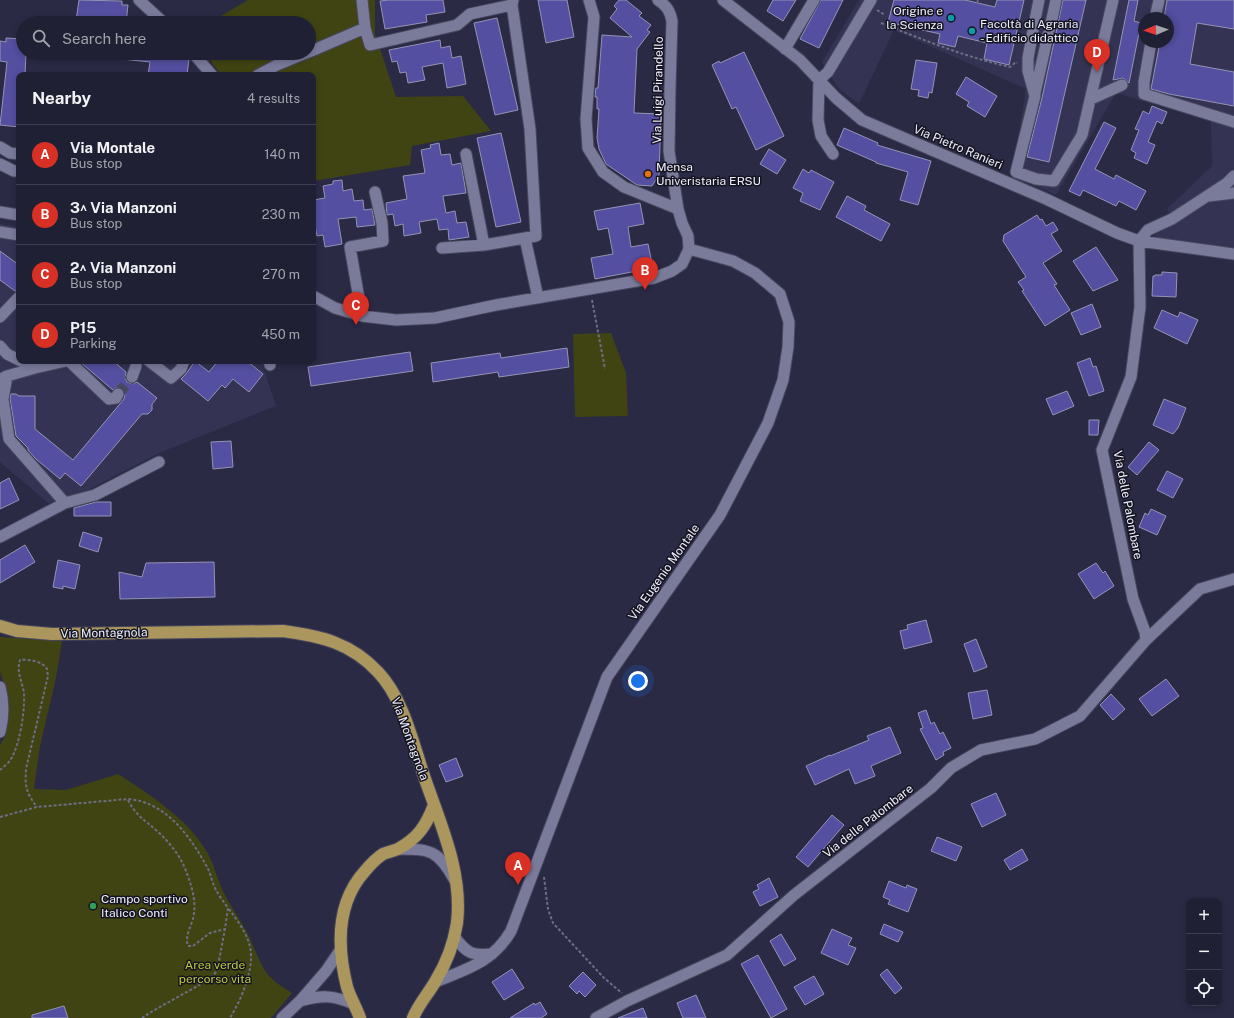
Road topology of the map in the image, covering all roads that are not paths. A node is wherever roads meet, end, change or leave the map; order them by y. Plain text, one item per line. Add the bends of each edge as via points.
1 (139, 0) edge
2 (362, 0) edge
3 (589, 0) edge
4 (658, 0) edge
5 (723, 0) edge
6 (814, 0) edge
7 (870, 0) edge
8 (1038, 0) edge
9 (1056, 0) edge
10 (1113, 0) edge
11 (1159, 0) edge
12 (513, 3) edge
13 (1156, 12) edge
14 (156, 16) edge
15 (365, 28) junction
16 (1150, 48) edge
17 (316, 49) edge
18 (785, 49) junction
19 (199, 60) edge
20 (289, 60) edge
21 (209, 72) edge
22 (264, 72) edge
23 (822, 78) junction
24 (1122, 85) dead end
25 (1035, 96) junction
26 (1091, 99) junction
27 (1234, 122) edge
28 (0, 147) edge
29 (16, 154) edge
30 (466, 154) dead end
31 (833, 154) dead end
32 (0, 164) edge
33 (16, 171) edge
34 (1234, 174) edge
35 (1054, 181) junction
36 (375, 192) dead end
37 (1234, 193) edge
38 (1206, 196) junction
39 (1046, 199) junction
40 (678, 209) junction
41 (0, 212) edge
42 (16, 215) edge
43 (1158, 224) junction
44 (0, 232) edge
45 (16, 235) edge
46 (525, 238) junction
47 (1139, 241) junction
48 (484, 245) junction
49 (442, 248) dead end
50 (689, 249) junction
51 (1234, 254) edge
52 (316, 298) edge
53 (538, 298) junction
54 (16, 300) edge
55 (362, 316) junction
56 (0, 317) edge
57 (0, 346) edge
58 (16, 359) edge
59 (26, 364) edge
60 (54, 364) edge
61 (71, 364) edge
62 (136, 364) edge
63 (153, 364) edge
64 (183, 364) edge
65 (35, 368) junction
66 (132, 377) tunnel mouth
67 (3, 378) edge
68 (118, 394) dead end
69 (159, 462) dead end
70 (65, 503) junction
71 (0, 537) edge
72 (1234, 579) edge
73 (0, 626) edge
74 (1146, 640) junction
75 (0, 687) edge
76 (0, 732) edge
77 (434, 805) junction
78 (398, 849) junction
79 (455, 881) junction
80 (454, 936) junction
81 (340, 949) junction
82 (492, 954) junction
83 (435, 982) junction
84 (300, 1001) junction
85 (359, 1013) edge
86 (413, 1017) edge
87 (282, 1018) edge
88 (596, 1018) edge

1 - 14 street
2 - 15 street
3 - 40 street via 594,17 586,119 588,148 603,172 624,187
4 - 40 street, Via Luigi Pirandello via 666,6 672,21 669,151
5 - 18 street, Via Pietro Ranieri
6 - 18 street
7 - 23 street
8 - 25 street via 1028,58 1028,71
9 - 25 street
10 - 26 street
11 - 13 street
12 - 15 street via 470,14 457,25 370,45
12 - 46 street via 530,129 536,236
15 - 17 street
16 - 27 street via 1144,94
18 - 23 street, Via Pietro Ranieri
19 - 21 street
20 - 22 street
23 - 31 street via 818,120 821,136
23 - 39 street, Via Pietro Ranieri via 836,98 862,120
24 - 26 street
25 - 35 street via 1016,172 1036,179
26 - 35 street via 1082,135
28 - 29 street
30 - 48 street
32 - 33 street
34 - 38 street via 1227,183
34 - 43 street via 1223,177 1169,213
35 - 39 street
36 - 55 street via 383,241 350,247
37 - 38 street
38 - 43 street via 1172,219
39 - 47 street, Via Pietro Ranieri
40 - 50 street, Via Luigi Pirandello via 688,236
41 - 42 street
43 - 47 street via 1148,230
44 - 45 street
46 - 48 street
46 - 53 street
47 - 51 street, Via Pietro Ranieri
47 - 74 street, Via delle Palombare via 1140,307 1131,377 1102,450 1133,599
48 - 49 street
50 - 53 street via 682,264 654,278
50 - 82 street, Via Eugenio Montale via 733,261 755,273 780,294 789,322 783,380 768,423 720,515 607,677 511,931
52 - 55 street via 334,308
53 - 55 street via 435,318 396,320
54 - 56 street
57 - 58 street
59 - 65 street
60 - 65 street
61 - 68 street via 109,399 116,398
62 - 66 street
63 - 64 street via 171,378 181,370
65 - 67 street
67 - 70 street via 3,399 9,439
69 - 70 street via 95,495
70 - 71 street
72 - 74 street, Via delle Palombare via 1200,589
73 - 77 main road, Via Montagnola via 17,631 52,634 283,631 312,635 337,643 360,656 379,672 394,695 406,722
74 - 88 street, Via delle Palombare via 1080,716 1035,739 981,750 951,768 931,788 794,895 727,955 627,1000
75 - 76 street via 4,717
77 - 78 main road via 424,828
77 - 79 main road, Via Montagnola via 451,855
78 - 79 street via 421,849 441,858
78 - 81 main road via 383,855 358,878 342,914
79 - 80 main road, Via Montagnola via 458,905
80 - 82 street via 469,953
80 - 83 main road, Via Montagnola
81 - 84 street via 326,971
81 - 85 main road via 348,988
82 - 83 street, Via Eugenio Montale via 473,967
83 - 86 main road, Via Montagnola
84 - 85 street via 327,996 342,999
84 - 87 street

